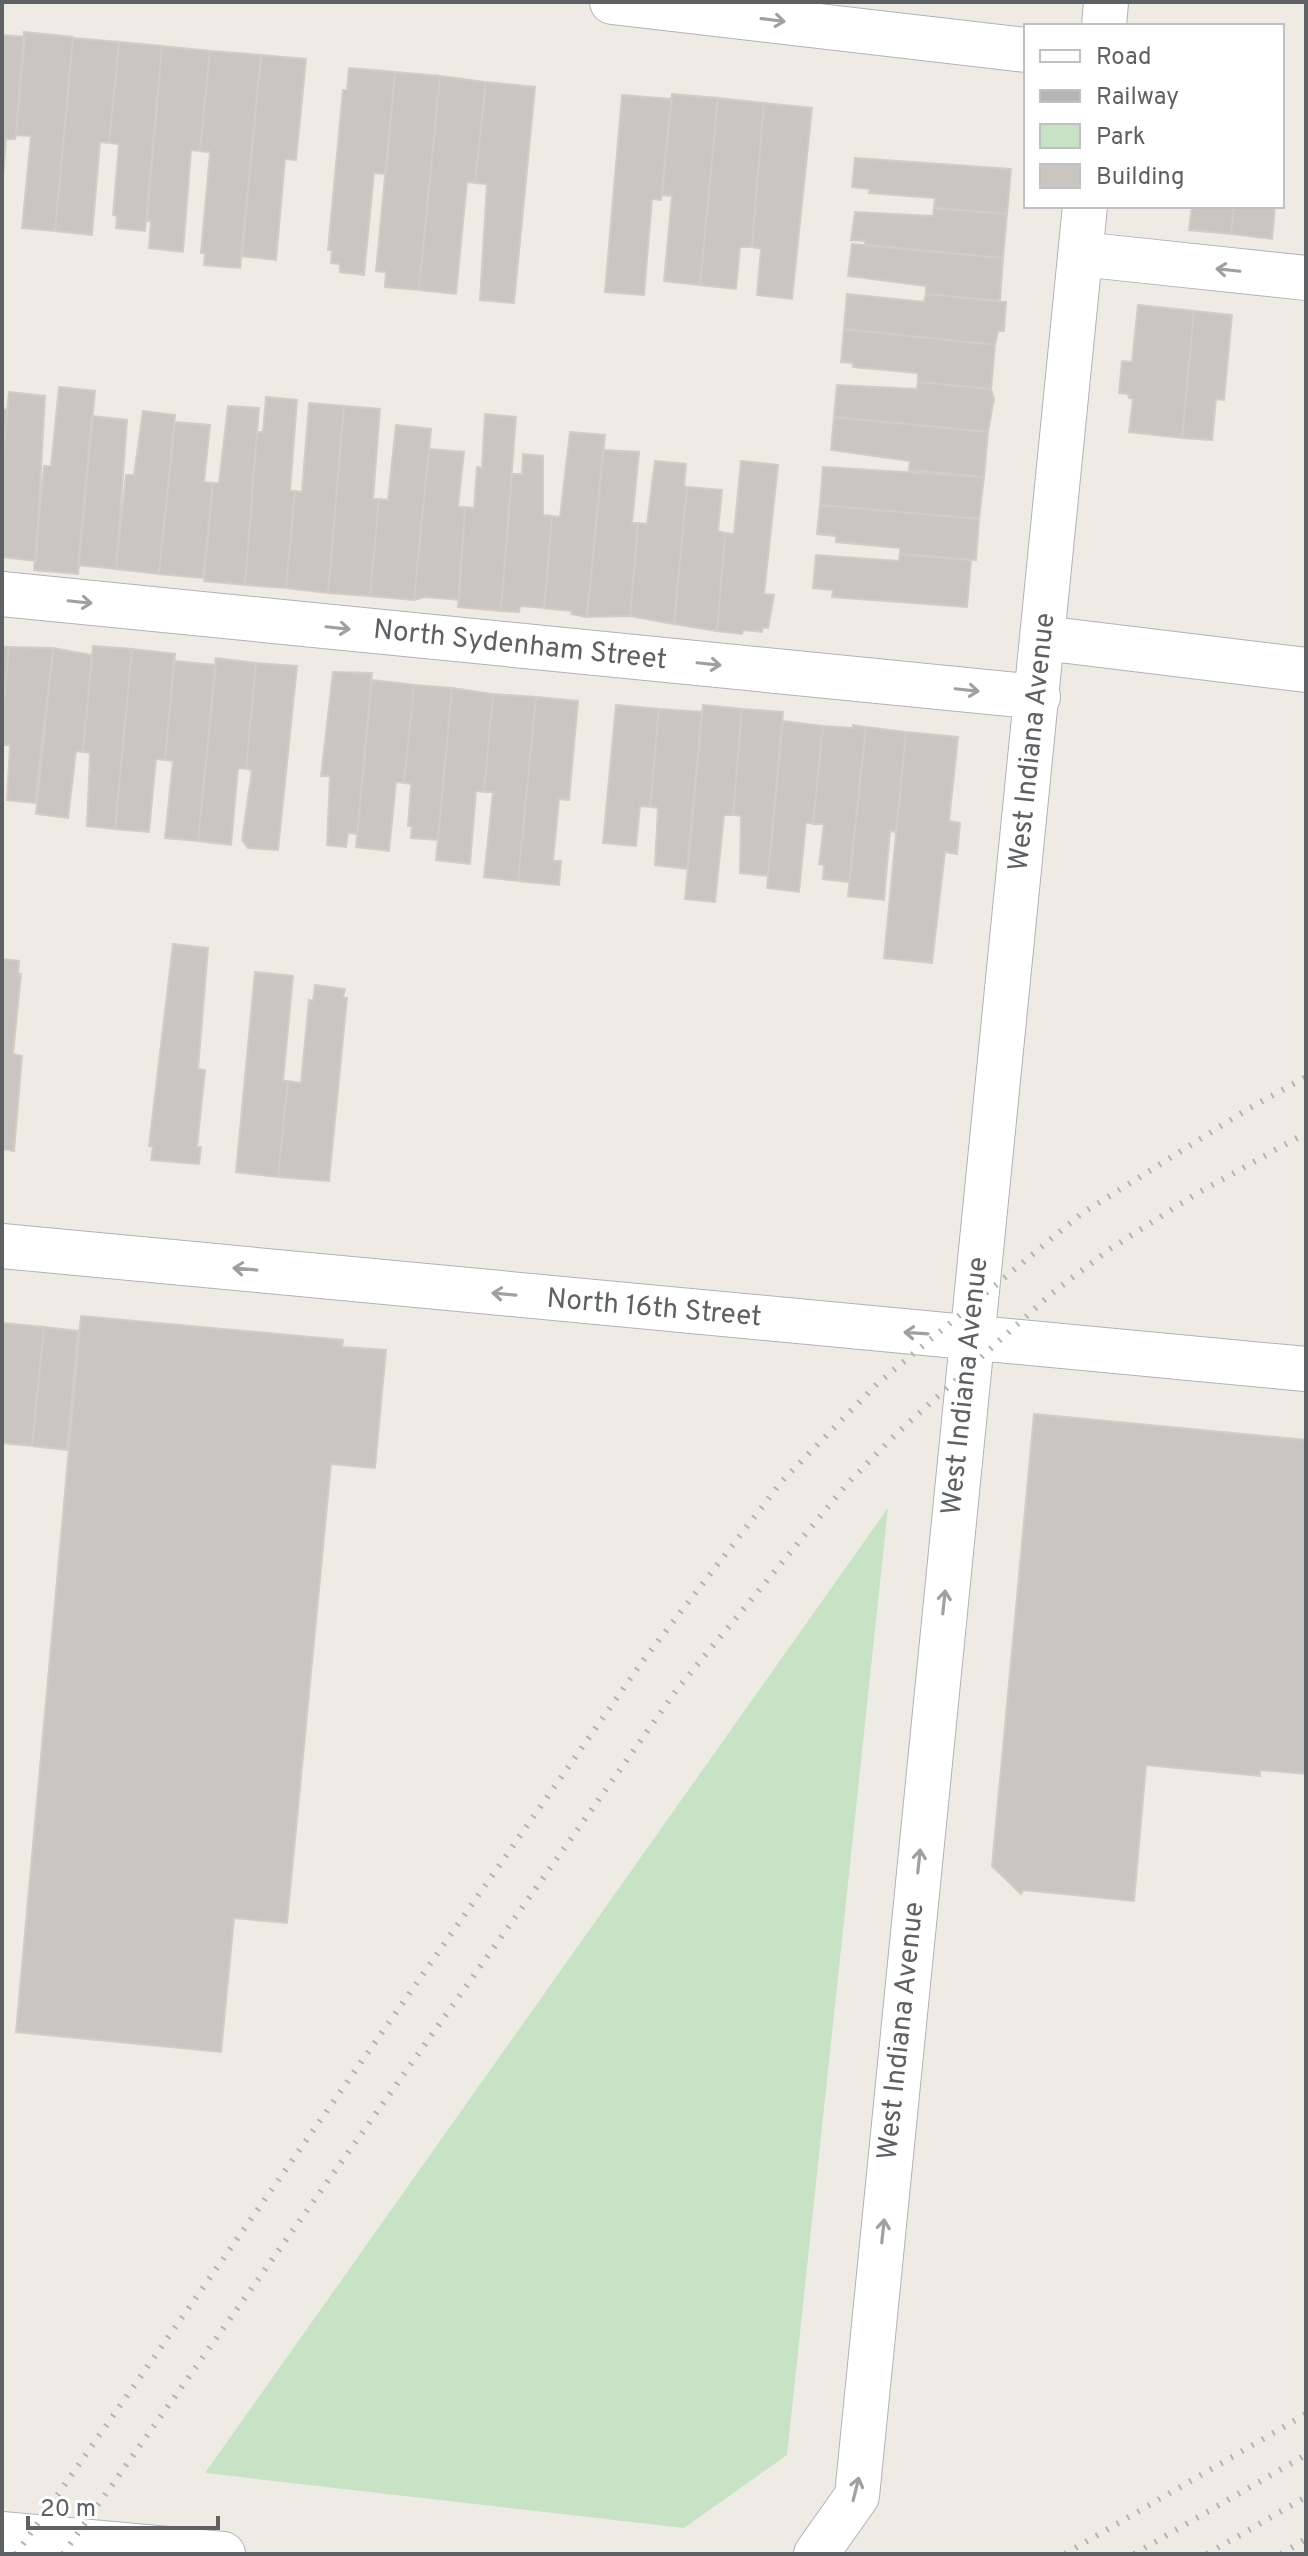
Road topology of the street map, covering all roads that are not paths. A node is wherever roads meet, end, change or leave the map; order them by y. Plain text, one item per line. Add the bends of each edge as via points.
1 (1106, 2) edge
2 (640, 3) edge
3 (1104, 24) edge
4 (1024, 50) edge
5 (1085, 208) edge
6 (1080, 254) junction
7 (1306, 278) edge
8 (2, 594) edge
9 (1043, 638) junction
10 (1306, 670) edge
11 (1038, 697) junction
12 (2, 1246) edge
13 (971, 1337) junction
14 (1306, 1369) edge
15 (2, 2534) edge
16 (223, 2554) edge
17 (816, 2554) edge

1 - 3 street
2 -> 4 street
5 - 6 street, West Indiana Avenue
7 -> 6 street
6 - 9 street, West Indiana Avenue
8 -> 11 street, North Sydenham Street
9 - 10 street
9 - 11 street, West Indiana Avenue
11 - 13 street, West Indiana Avenue
13 -> 12 street, North 16th Street
13 - 14 street, North 16th Street
17 -> 13 street, West Indiana Avenue via 857,2496
15 - 16 street

